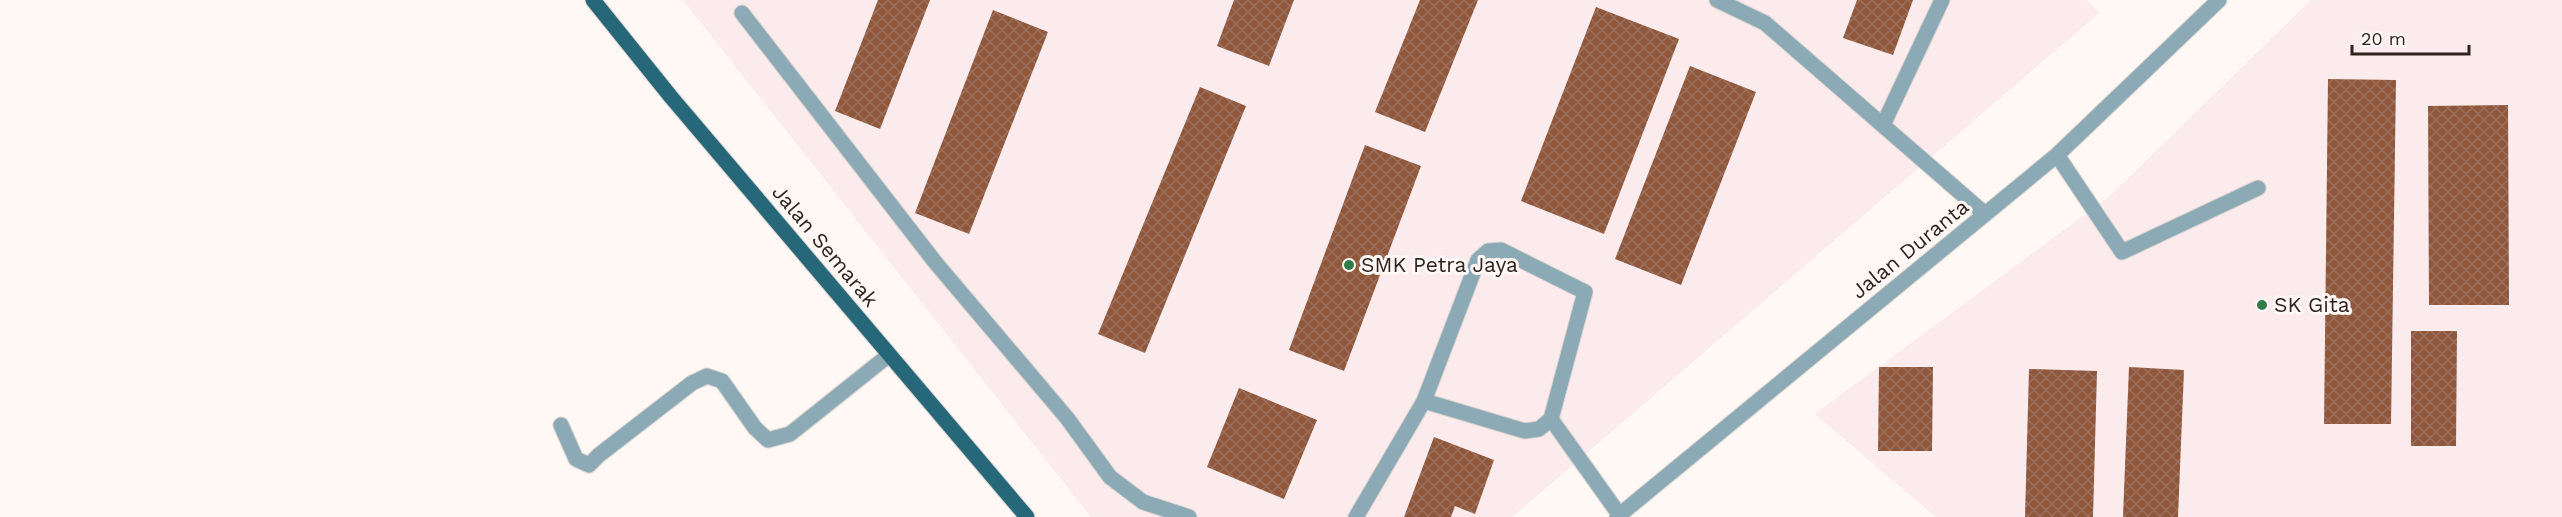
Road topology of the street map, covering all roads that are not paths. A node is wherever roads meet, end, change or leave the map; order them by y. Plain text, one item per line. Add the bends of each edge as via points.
1 (593, 0) edge
2 (1717, 0) edge
3 (1942, 0) edge
4 (2219, 0) edge
5 (742, 13) dead end
6 (1883, 125) junction
7 (2057, 155) junction
8 (2258, 188) dead end
9 (1985, 214) junction
10 (889, 355) junction
11 (1424, 401) junction
12 (1551, 419) junction
13 (561, 425) dead end
14 (1619, 516) edge
15 (1027, 517) edge
16 (1189, 517) edge
17 (1356, 517) edge

1 - 10 main road, Jalan Semarak
2 - 6 street via 1766,23
3 - 6 street
4 - 7 street, Jalan Duranta
5 - 16 street via 935,262 1067,418 1110,477 1143,502
6 - 9 street
7 - 8 street via 2122,252
7 - 9 street, Jalan Duranta
9 - 14 street, Jalan Duranta
10 - 13 street via 790,434 768,440 722,381 707,376 692,383 589,465 576,459
10 - 15 main road, Jalan Semarak
11 - 12 street via 1525,431 1539,429
11 - 12 street via 1478,260 1488,251 1501,250 1585,292
11 - 17 street
12 - 14 street

